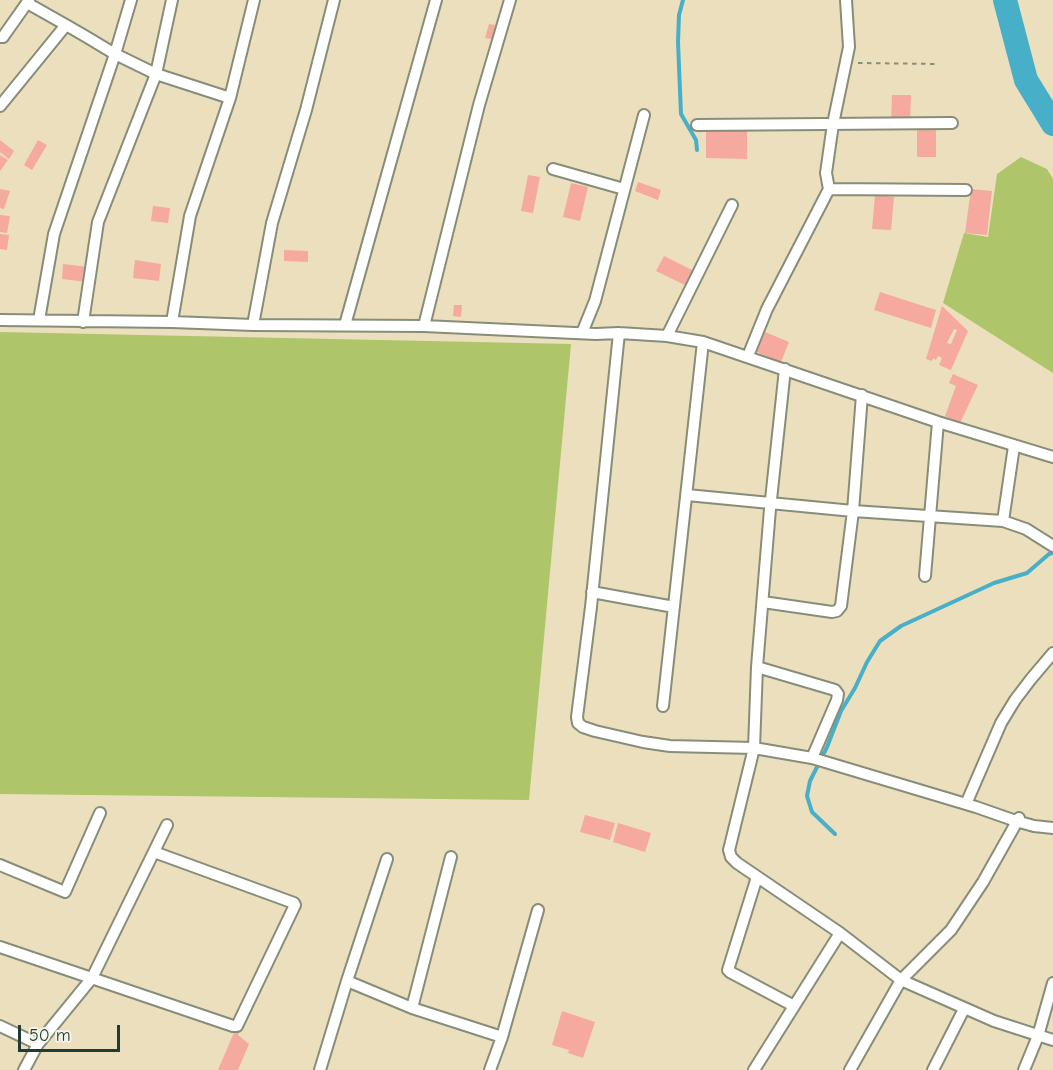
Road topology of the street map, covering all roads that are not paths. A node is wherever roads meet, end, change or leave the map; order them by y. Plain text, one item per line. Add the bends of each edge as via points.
1 (131, 0) edge
2 (172, 0) edge
3 (254, 0) edge
4 (334, 0) edge
5 (436, 0) edge
6 (510, 0) edge
7 (846, 0) edge
8 (28, 2) edge
9 (66, 26) junction
10 (0, 37) edge
11 (115, 54) junction
12 (156, 74) junction
13 (230, 98) junction
14 (0, 106) edge
15 (644, 115) dead end
16 (952, 123) dead end
17 (833, 124) junction
18 (697, 125) dead end
19 (553, 169) dead end
20 (624, 189) junction
21 (829, 189) junction
22 (966, 190) dead end
23 (732, 205) dead end
24 (0, 320) edge
25 (39, 320) junction
26 (83, 322) junction
27 (172, 322) junction
28 (253, 325) junction
29 (345, 326) junction
30 (424, 326) junction
31 (582, 333) junction
32 (619, 333) junction
33 (667, 336) junction
34 (703, 342) junction
35 (748, 356) junction
36 (785, 369) junction
37 (862, 395) junction
38 (938, 422) junction
39 (1014, 446) junction
40 (1053, 458) edge
41 (687, 495) junction
42 (771, 503) junction
43 (853, 511) junction
44 (930, 516) junction
45 (1003, 521) junction
46 (1053, 546) edge
47 (925, 576) dead end
48 (592, 592) junction
49 (763, 602) junction
50 (674, 607) junction
51 (1053, 653) edge
52 (757, 667) junction
53 (663, 706) dead end
54 (754, 748) junction
55 (813, 758) junction
56 (966, 804) junction
57 (100, 813) dead end
58 (1018, 818) junction
59 (167, 825) dead end
60 (1053, 828) edge
61 (154, 852) junction
62 (451, 857) dead end
63 (387, 859) dead end
64 (0, 865) edge
65 (758, 877) junction
66 (537, 910) dead end
67 (840, 933) junction
68 (0, 947) edge
69 (92, 978) junction
70 (901, 980) junction
71 (347, 981) junction
72 (1053, 982) edge
73 (794, 1006) junction
74 (412, 1008) junction
75 (964, 1009) junction
76 (0, 1026) edge
77 (1038, 1036) junction
78 (502, 1037) junction
79 (1053, 1040) edge
80 (38, 1044) junction
81 (24, 1070) edge
82 (320, 1070) edge
83 (490, 1070) edge
84 (754, 1070) edge
85 (850, 1070) edge
86 (933, 1070) edge
87 (1024, 1070) edge

1 - 11 street
2 - 12 street
3 - 13 street
4 - 28 street via 272,223
5 - 29 street
6 - 30 street
7 - 17 street via 849,47
8 - 9 street
8 - 10 street
9 - 11 street
9 - 14 street
11 - 12 street
11 - 25 street via 54,234
12 - 13 street
12 - 26 street via 98,222
13 - 27 street via 190,216
15 - 20 street
16 - 17 street
17 - 18 street
17 - 21 street via 826,173
19 - 20 street
20 - 31 street via 595,301
21 - 22 street
21 - 35 street via 767,309
23 - 33 street
24 - 25 street
25 - 26 street
26 - 27 street
27 - 28 street
28 - 29 street
29 - 30 street
30 - 31 street
31 - 32 street
32 - 33 street
32 - 48 street
33 - 34 street
34 - 35 street
34 - 41 street
35 - 36 street
36 - 37 street
36 - 42 street
37 - 38 street
37 - 43 street
38 - 39 street
38 - 44 street
39 - 40 street
39 - 45 street
41 - 42 street
41 - 50 street
42 - 43 street
42 - 49 street
43 - 44 street
43 - 49 street via 842,603 837,611
44 - 45 street
44 - 47 street
45 - 46 street via 1026,529
48 - 50 street
48 - 54 street via 578,723 595,731 670,746
49 - 52 street
50 - 53 street
51 - 56 street via 1001,723
52 - 54 street
52 - 55 street via 838,694
54 - 55 street
54 - 65 street via 729,850 737,863
55 - 56 street
56 - 58 street
57 - 64 street via 65,892
58 - 60 street via 1034,826
58 - 70 street via 951,930
59 - 61 street
61 - 69 street
61 - 69 street via 294,903 239,1024 234,1026
62 - 74 street
63 - 71 street
65 - 67 street
65 - 73 street via 728,969
66 - 78 street
67 - 70 street
67 - 73 street
68 - 69 street
69 - 80 street
70 - 75 street
70 - 85 street
71 - 74 street
71 - 82 street
72 - 77 street
73 - 84 street
74 - 78 street
75 - 77 street
75 - 86 street
76 - 80 street
77 - 79 street
77 - 87 street
78 - 83 street
80 - 81 street

